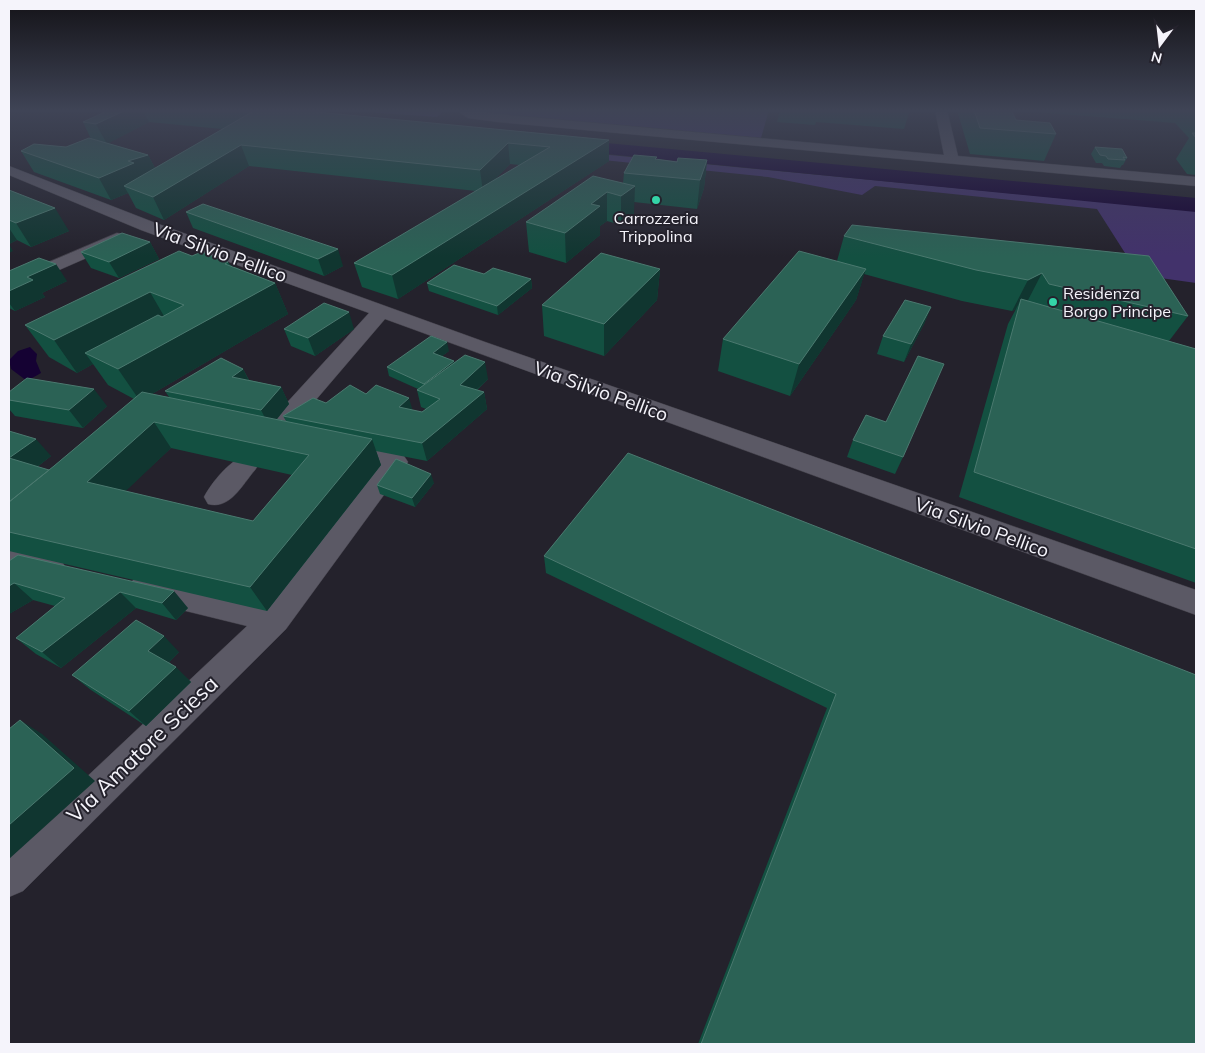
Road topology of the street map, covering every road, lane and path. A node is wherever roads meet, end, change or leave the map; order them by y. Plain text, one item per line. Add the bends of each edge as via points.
1 (943, 159) edge
2 (952, 160) joint
3 (9, 170) edge
4 (1196, 182) edge
5 (147, 226) junction
6 (9, 286) edge
7 (382, 311) junction
8 (246, 464) edge
9 (217, 497) dead end
10 (9, 556) edge
11 (75, 572) edge
12 (123, 584) edge
13 (1196, 603) edge
14 (275, 620) junction
15 (9, 877) edge

1 - 2 street
2 - 4 street
3 - 5 street, Via Silvio Pellico
5 - 6 street
5 - 7 street, Via Silvio Pellico
7 - 13 street, Via Silvio Pellico
7 - 14 street, Via Amatore Sciesa via 262,434 395,462
8 - 9 street
10 - 11 street
12 - 14 street
14 - 15 street, Via Amatore Sciesa

